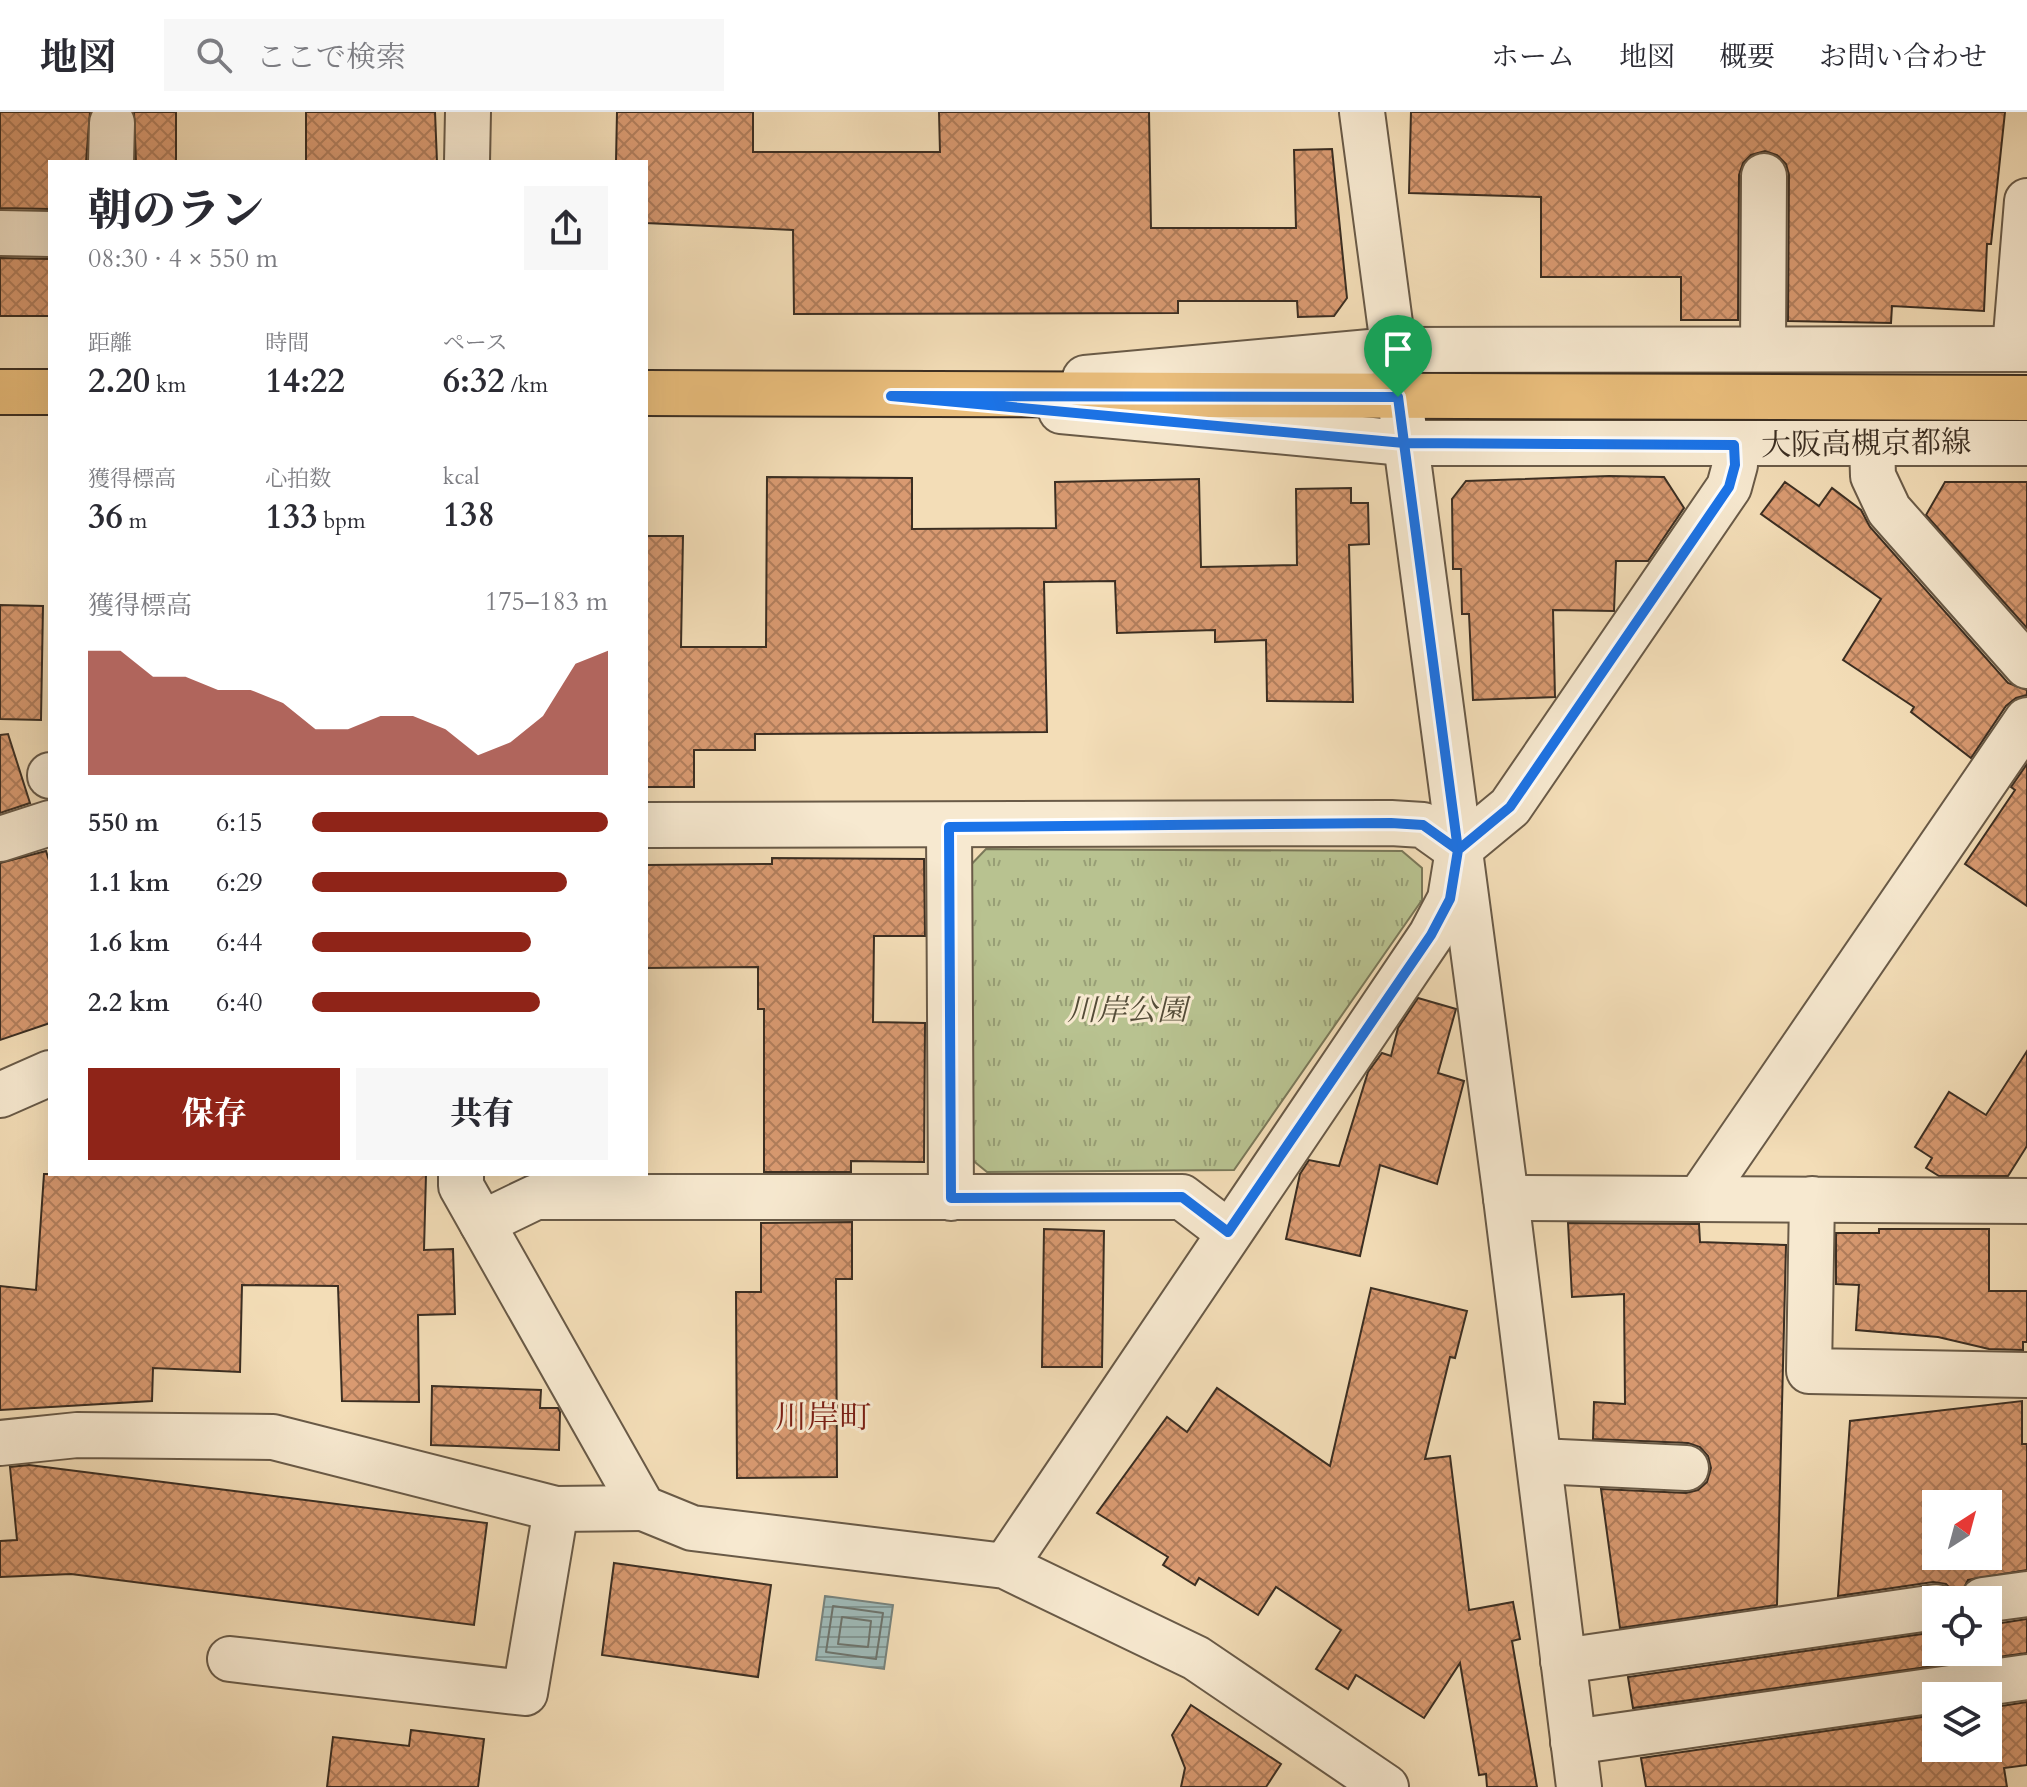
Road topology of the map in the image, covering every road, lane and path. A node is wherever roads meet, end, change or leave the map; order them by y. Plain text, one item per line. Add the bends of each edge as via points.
1 (468, 112) edge
2 (1362, 112) edge
3 (467, 160) edge
4 (1764, 176) dead end
5 (2027, 201) edge
6 (1, 233) edge
7 (48, 234) edge
8 (2021, 348) edge
9 (1763, 349) junction
10 (1392, 350) junction
11 (0, 392) edge
12 (48, 392) edge
13 (648, 393) edge
14 (891, 396) junction
15 (1398, 397) junction
16 (2027, 398) edge
17 (1404, 443) junction
18 (1872, 443) junction
19 (2027, 443) edge
20 (1734, 445) junction
21 (2027, 666) edge
22 (2027, 720) edge
23 (48, 824) edge
24 (648, 825) edge
25 (949, 827) junction
26 (0, 839) edge
27 (1458, 850) junction
28 (48, 1074) edge
29 (0, 1095) edge
30 (461, 1176) edge
31 (951, 1198) junction
32 (1506, 1198) junction
33 (1699, 1199) junction
34 (1812, 1199) junction
35 (2027, 1201) edge
36 (482, 1223) junction
37 (1228, 1232) junction
38 (2027, 1375) edge
39 (0, 1443) edge
40 (1539, 1461) junction
41 (1686, 1468) dead end
42 (643, 1508) junction
43 (556, 1509) junction
44 (1005, 1566) junction
45 (2027, 1594) edge
46 (2002, 1597) edge
47 (1922, 1609) edge
48 (230, 1659) dead end
49 (1563, 1661) junction
50 (2027, 1677) edge
51 (1573, 1742) junction
52 (1386, 1787) edge
53 (1579, 1787) edge

1 - 3 street
2 - 10 street
4 - 9 street
5 - 8 street
6 - 7 street
8 - 9 street, 大阪高槻京都線
9 - 10 street, 大阪高槻京都線
10 - 14 street, 大阪高槻京都線
10 - 15 street
11 - 12 main road
13 - 14 main road, 大阪高槻京都線
14 - 15 main road, 大阪高槻京都線
14 - 17 street, 大阪高槻京都線
15 - 16 main road, 大阪高槻京都線
15 - 17 street
17 - 20 street, 大阪高槻京都線
17 - 27 street
18 - 19 street, 大阪高槻京都線
18 - 20 street, 大阪高槻京都線
18 - 21 street via 1873,476 1889,510
20 - 27 street via 1729,487 1510,807
22 - 33 street
23 - 26 street
24 - 25 street
25 - 27 street via 1391,823 1423,825
25 - 31 street
27 - 32 street
27 - 37 street via 1450,899 1431,935
28 - 29 street
30 - 36 street via 461,1186
31 - 36 street via 536,1197
31 - 37 street via 1182,1197
32 - 33 street
32 - 40 street
33 - 34 street
34 - 35 street
34 - 38 street via 1809,1371
36 - 42 street
37 - 44 street
39 - 43 street via 77,1435 273,1437
40 - 41 street
40 - 49 street
42 - 43 street
42 - 44 street via 692,1528
43 - 48 street via 525,1693
44 - 52 street via 1196,1658
45 - 46 street
47 - 49 street
49 - 51 street
50 - 51 street
51 - 53 street

